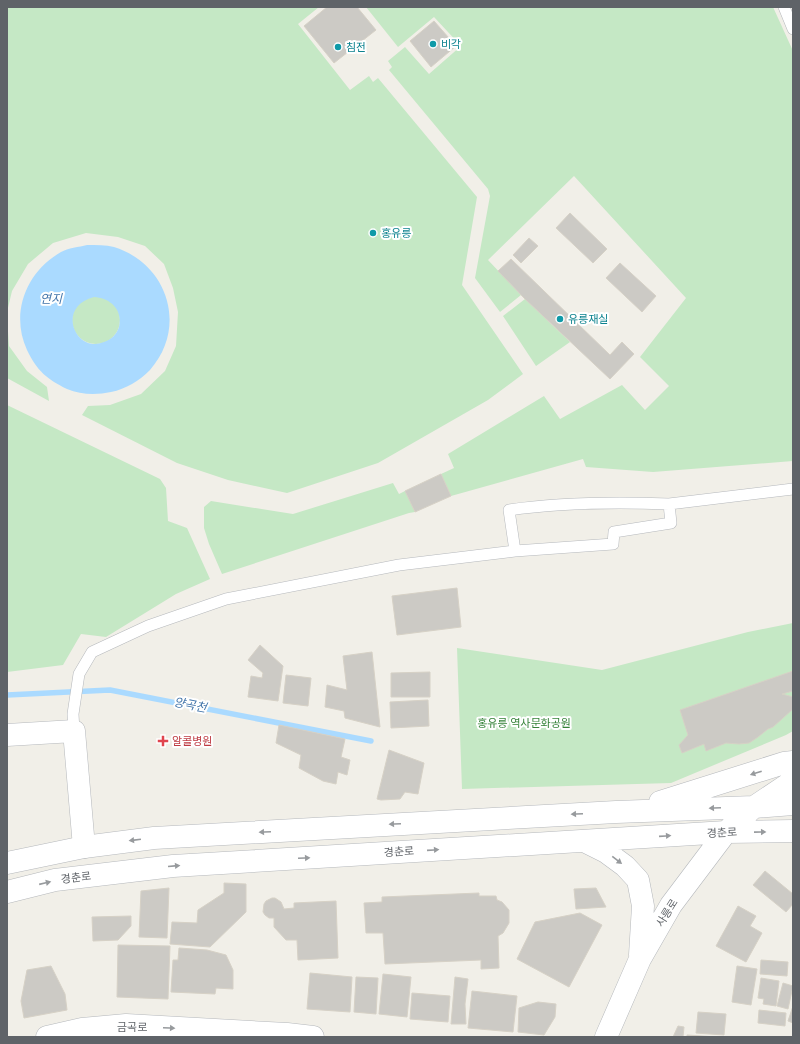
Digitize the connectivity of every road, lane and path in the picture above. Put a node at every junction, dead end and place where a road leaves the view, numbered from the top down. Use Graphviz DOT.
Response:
graph roads {
  1 [pos="784,7"];
  2 [pos="793,29"];
  3 [pos="793,489"];
  4 [pos="669,504"];
  5 [pos="515,551"];
  6 [pos="73,723"];
  7 [pos="7,735"];
  8 [pos="793,762"];
  9 [pos="793,781"];
  10 [pos="793,804"];
  11 [pos="754,807"];
  12 [pos="616,812"];
  13 [pos="793,831"];
  14 [pos="726,832"];
  15 [pos="584,841"];
  16 [pos="84,847"];
  17 [pos="7,863"];
  18 [pos="7,892"];
  19 [pos="640,959"];
  20 [pos="82,1033"];
  21 [pos="48,1037"];
  22 [pos="313,1037"];
  23 [pos="606,1037"];
  1 -- 2 [label="lane"];
  3 -- 4 [label="lane"];
  4 -- 5 [label="lane"];
  4 -- 5 [label="lane"];
  5 -- 6 [label="lane"];
  6 -- 7 [label="street"];
  6 -- 16 [label="street"];
  8 -- 12 [label="street, one-way"];
  9 -- 11 [label="street, 사릉로"];
  10 -- 11 [label="street"];
  11 -- 12 [label="street, one-way"];
  11 -- 14 [label="street, 사릉로"];
  12 -- 16 [label="street, one-way"];
  14 -- 13 [label="street, 경춘로, one-way"];
  15 -- 14 [label="street, 경춘로, one-way"];
  14 -- 19 [label="street, 사릉로"];
  18 -- 15 [label="street, 경춘로, one-way"];
  15 -- 19 [label="street, one-way"];
  16 -- 17 [label="street"];
  19 -- 23 [label="street, 사릉로"];
  20 -- 21 [label="street, 금곡로"];
  20 -- 22 [label="street, 금곡로, one-way"];
}
